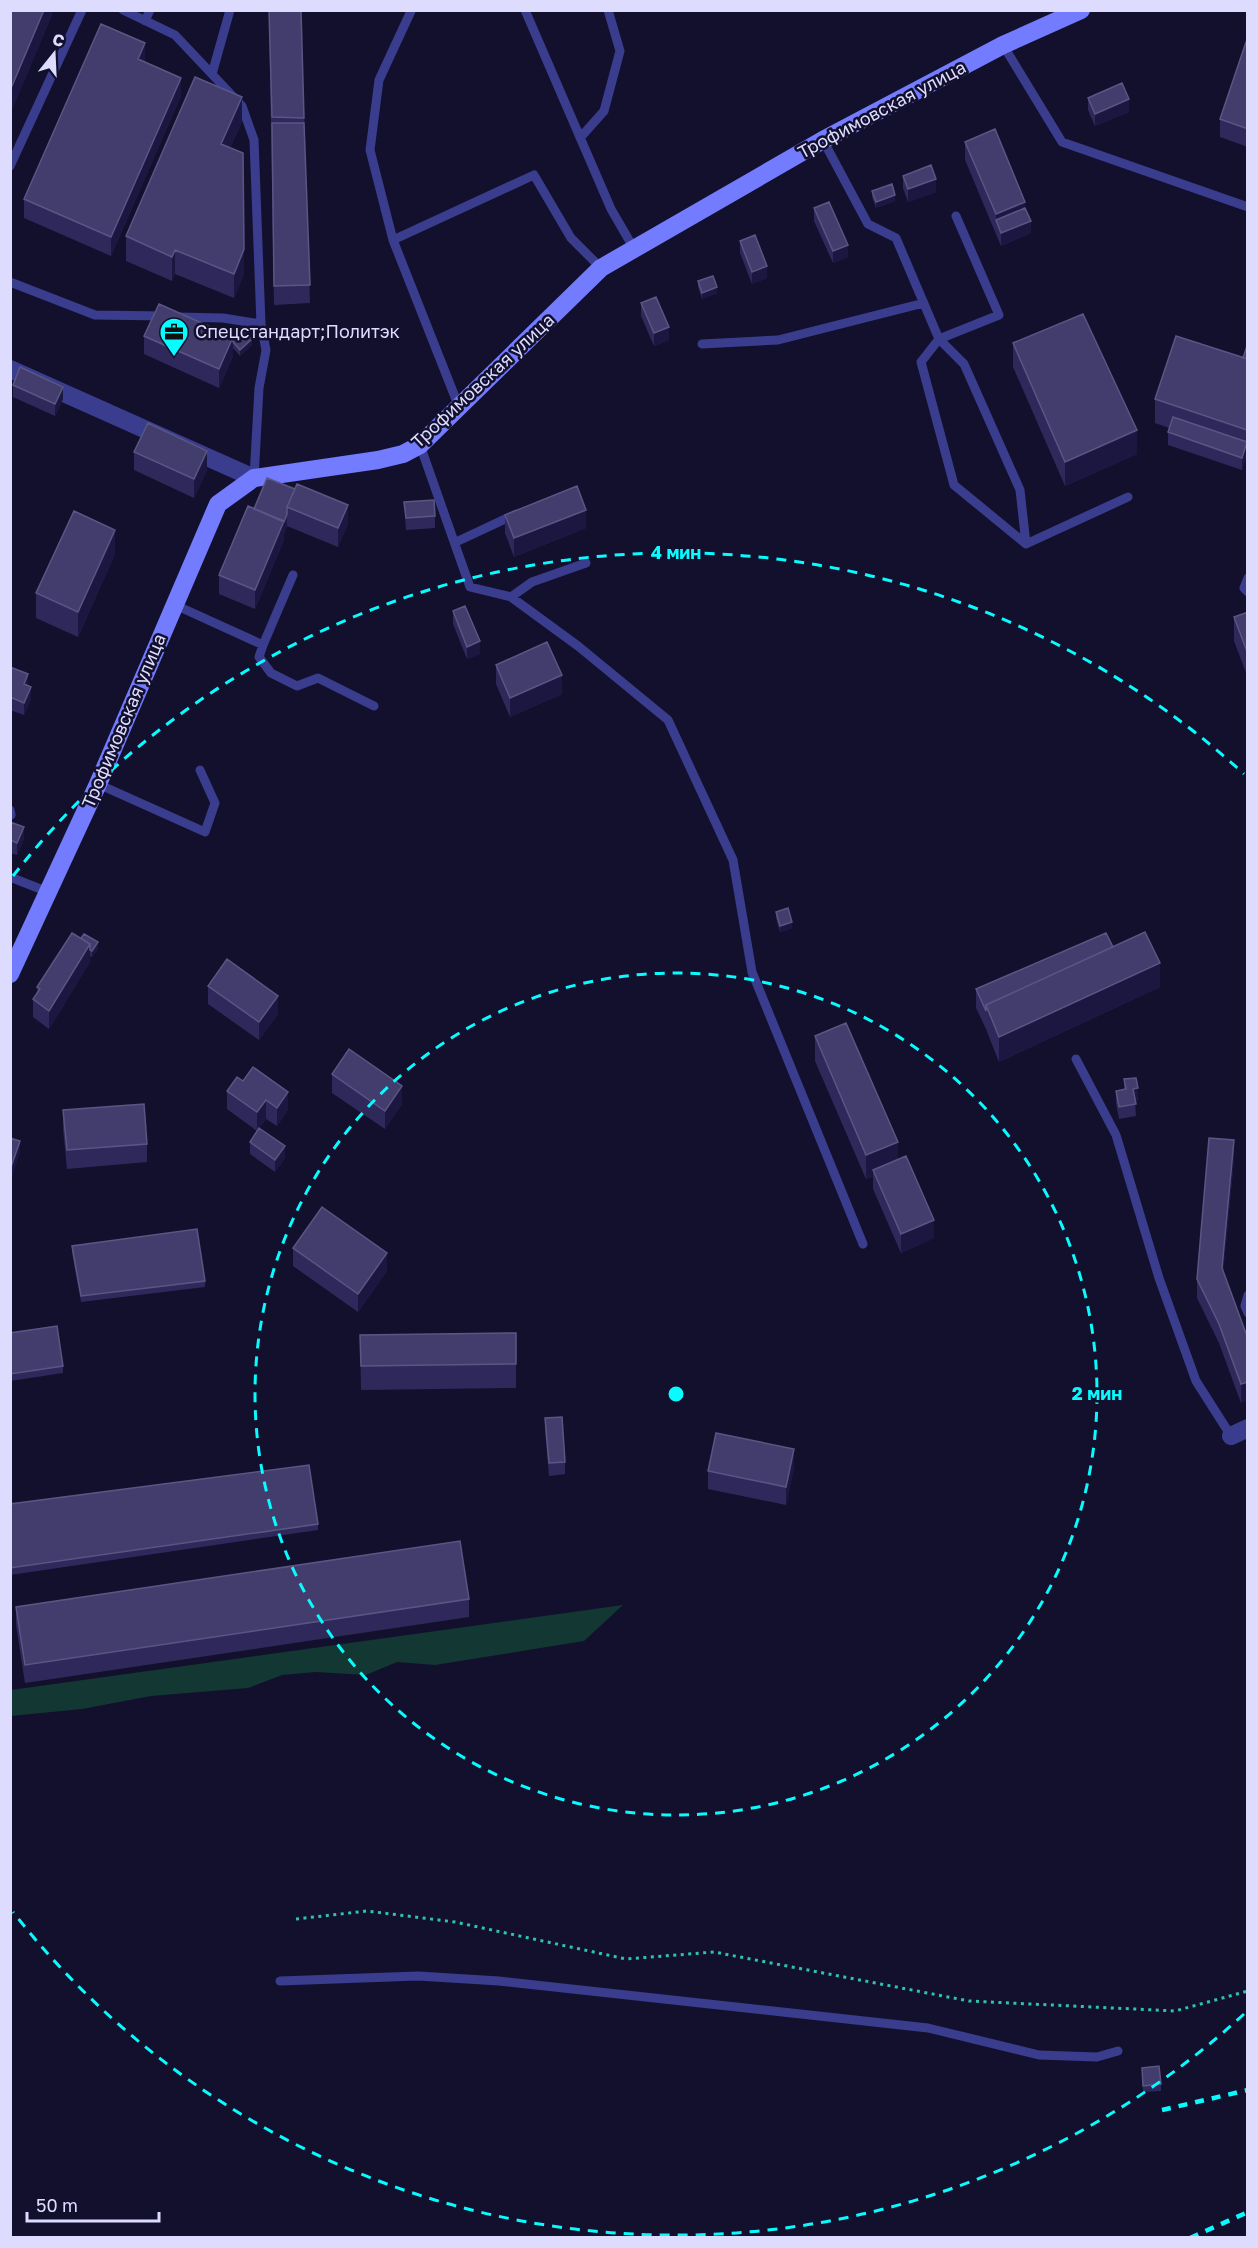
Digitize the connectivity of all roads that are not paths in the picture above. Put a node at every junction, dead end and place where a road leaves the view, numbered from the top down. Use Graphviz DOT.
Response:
graph roads {
  1 [pos="82,10"];
  2 [pos="123,10"];
  3 [pos="150,10"];
  4 [pos="230,10"];
  5 [pos="525,10"];
  6 [pos="608,10"];
  7 [pos="1081,10"];
  8 [pos="411,11"];
  9 [pos="145,21"];
  10 [pos="1004,45"];
  11 [pos="212,74"];
  12 [pos="580,138"];
  13 [pos="823,140"];
  14 [pos="10,166"];
  15 [pos="1248,207"];
  16 [pos="956,216"];
  17 [pos="393,240"];
  18 [pos="633,247"];
  19 [pos="601,268"];
  20 [pos="10,282"];
  21 [pos="924,303"];
  22 [pos="261,324"];
  23 [pos="939,339"];
  24 [pos="702,344"];
  25 [pos="10,369"];
  26 [pos="459,407"];
  27 [pos="420,445"];
  28 [pos="254,478"];
  29 [pos="1128,497"];
  30 [pos="517,514"];
  31 [pos="456,542"];
  32 [pos="1026,544"];
  33 [pos="586,563"];
  34 [pos="293,575"];
  35 [pos="1248,578"];
  36 [pos="1248,592"];
  37 [pos="511,597"];
  38 [pos="173,604"];
  39 [pos="263,645"];
  40 [pos="374,706"];
  41 [pos="200,770"];
  42 [pos="98,784"];
  43 [pos="10,810"];
  44 [pos="11,815"];
  45 [pos="10,877"];
  46 [pos="48,892"];
  47 [pos="10,974"];
  48 [pos="1076,1059"];
  49 [pos="863,1244"];
  50 [pos="1248,1295"];
  51 [pos="1248,1313"];
  52 [pos="1248,1428"];
  53 [pos="1231,1436"];
  54 [pos="280,1981"];
  55 [pos="1118,2052"];
  1 -- 14 [label="lane"];
  2 -- 9 [label="lane"];
  3 -- 9 [label="lane"];
  4 -- 11 [label="lane"];
  5 -- 12 [label="lane"];
  6 -- 12 [label="lane"];
  7 -- 10 [label="street, Трофимовская улица"];
  8 -- 17 [label="lane"];
  9 -- 11 [label="lane"];
  10 -- 13 [label="street, Трофимовская улица"];
  10 -- 15 [label="lane"];
  11 -- 22 [label="lane"];
  12 -- 18 [label="lane"];
  13 -- 18 [label="street, Трофимовская улица"];
  13 -- 21 [label="lane"];
  16 -- 23 [label="lane"];
  17 -- 19 [label="lane"];
  17 -- 26 [label="lane"];
  18 -- 19 [label="street, Трофимовская улица"];
  19 -- 26 [label="street, Трофимовская улица"];
  20 -- 22 [label="lane"];
  21 -- 23 [label="lane"];
  21 -- 24 [label="lane"];
  22 -- 28 [label="lane"];
  23 -- 32 [label="lane"];
  23 -- 32 [label="lane"];
  25 -- 28 [label="street"];
  26 -- 27 [label="street, Трофимовская улица"];
  27 -- 28 [label="street, Трофимовская улица"];
  27 -- 31 [label="lane"];
  28 -- 38 [label="street, Трофимовская улица"];
  29 -- 32 [label="lane"];
  30 -- 31 [label="lane"];
  31 -- 37 [label="lane"];
  33 -- 37 [label="lane"];
  34 -- 39 [label="lane"];
  35 -- 36 [label="lane"];
  37 -- 49 [label="lane"];
  38 -- 39 [label="lane"];
  38 -- 42 [label="street, Трофимовская улица"];
  39 -- 40 [label="lane"];
  41 -- 42 [label="lane"];
  42 -- 46 [label="street, Трофимовская улица"];
  43 -- 44 [label="lane"];
  45 -- 46 [label="lane"];
  46 -- 47 [label="street, Трофимовская улица"];
  48 -- 53 [label="lane"];
  50 -- 51 [label="lane"];
  52 -- 53 [label="street"];
  54 -- 55 [label="lane"];
}
